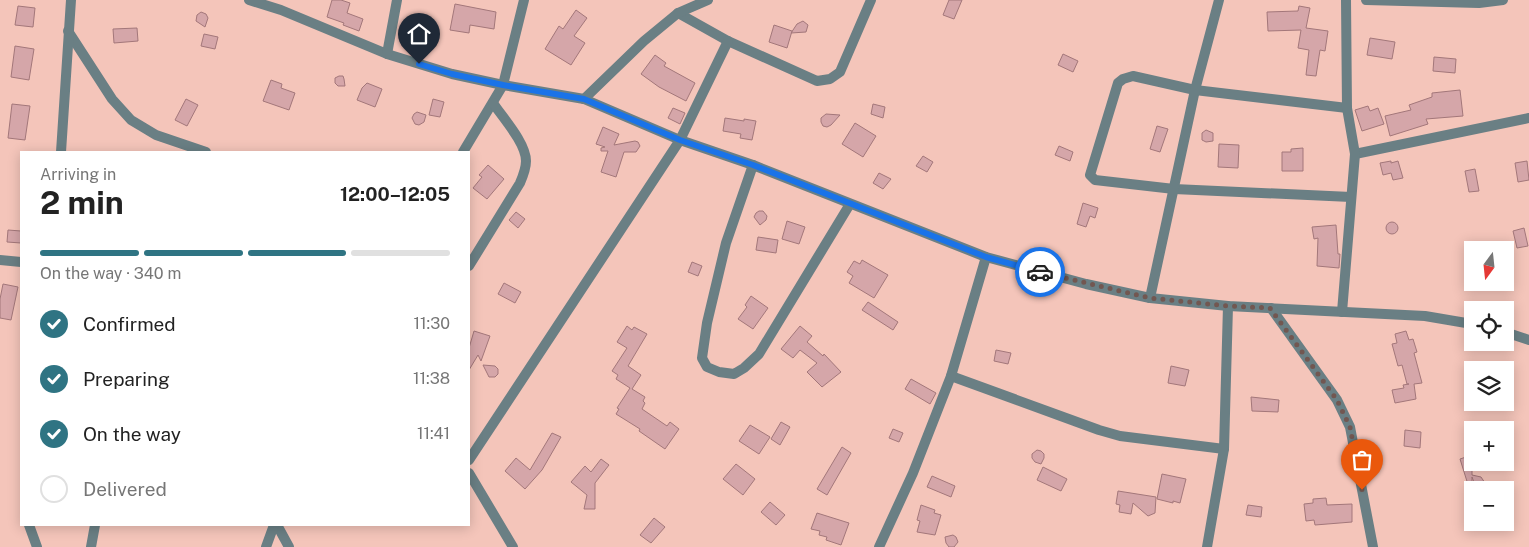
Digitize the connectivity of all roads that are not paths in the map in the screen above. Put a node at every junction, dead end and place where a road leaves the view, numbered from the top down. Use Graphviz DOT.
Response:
graph roads {
  1 [pos="71,0"];
  2 [pos="249,0"];
  3 [pos="397,0"];
  4 [pos="524,0"];
  5 [pos="708,0"];
  6 [pos="872,0"];
  7 [pos="1219,0"];
  8 [pos="1346,0"];
  9 [pos="1366,0"];
  10 [pos="1503,0"];
  11 [pos="678,13"];
  12 [pos="68,31"];
  13 [pos="728,41"];
  14 [pos="387,54"];
  15 [pos="503,85"];
  16 [pos="1195,90"];
  17 [pos="584,99"];
  18 [pos="493,103"];
  19 [pos="1348,108"];
  20 [pos="1529,118"];
  21 [pos="680,140"];
  22 [pos="61,151"];
  23 [pos="200,151"];
  24 [pos="464,151"];
  25 [pos="1355,154"];
  26 [pos="753,165"];
  27 [pos="1174,189"];
  28 [pos="1351,197"];
  29 [pos="850,204"];
  30 [pos="986,257"];
  31 [pos="0,260"];
  32 [pos="20,262"];
  33 [pos="470,264"];
  34 [pos="1150,298"];
  35 [pos="1228,306"];
  36 [pos="1270,308"];
  37 [pos="1342,312"];
  38 [pos="1464,323"];
  39 [pos="1514,335"];
  40 [pos="1529,340"];
  41 [pos="951,376"];
  42 [pos="1224,449"];
  43 [pos="470,458"];
  44 [pos="470,475"];
  45 [pos="29,526"];
  46 [pos="94,526"];
  47 [pos="275,526"];
  48 [pos="276,526"];
  49 [pos="38,547"];
  50 [pos="91,547"];
  51 [pos="266,547"];
  52 [pos="289,547"];
  53 [pos="513,547"];
  54 [pos="879,547"];
  55 [pos="1207,547"];
  56 [pos="1373,547"];
  1 -- 12 [label="street"];
  2 -- 14 [label="street"];
  3 -- 14 [label="street"];
  4 -- 15 [label="street"];
  5 -- 11 [label="street"];
  6 -- 13 [label="street"];
  7 -- 16 [label="street"];
  8 -- 19 [label="street"];
  9 -- 10 [label="street"];
  11 -- 13 [label="street"];
  11 -- 17 [label="street"];
  12 -- 22 [label="street"];
  12 -- 23 [label="street"];
  13 -- 21 [label="street"];
  14 -- 15 [label="street"];
  15 -- 17 [label="street"];
  15 -- 18 [label="street"];
  16 -- 19 [label="street"];
  16 -- 27 [label="street"];
  16 -- 27 [label="street"];
  17 -- 21 [label="street"];
  18 -- 24 [label="street"];
  18 -- 33 [label="street"];
  19 -- 25 [label="street"];
  20 -- 25 [label="street"];
  21 -- 26 [label="street"];
  21 -- 43 [label="street"];
  25 -- 28 [label="street"];
  26 -- 29 [label="street"];
  26 -- 29 [label="street"];
  27 -- 28 [label="street"];
  27 -- 34 [label="street"];
  28 -- 37 [label="street"];
  29 -- 30 [label="street"];
  30 -- 34 [label="street"];
  30 -- 41 [label="street"];
  31 -- 32 [label="street"];
  34 -- 35 [label="street"];
  35 -- 36 [label="street"];
  35 -- 42 [label="street"];
  36 -- 37 [label="street"];
  36 -- 56 [label="street"];
  37 -- 38 [label="street"];
  39 -- 40 [label="street"];
  41 -- 42 [label="street"];
  41 -- 54 [label="street"];
  42 -- 55 [label="street"];
  44 -- 53 [label="street"];
  45 -- 49 [label="street"];
  46 -- 50 [label="street"];
  47 -- 51 [label="street"];
  48 -- 52 [label="street"];
}
